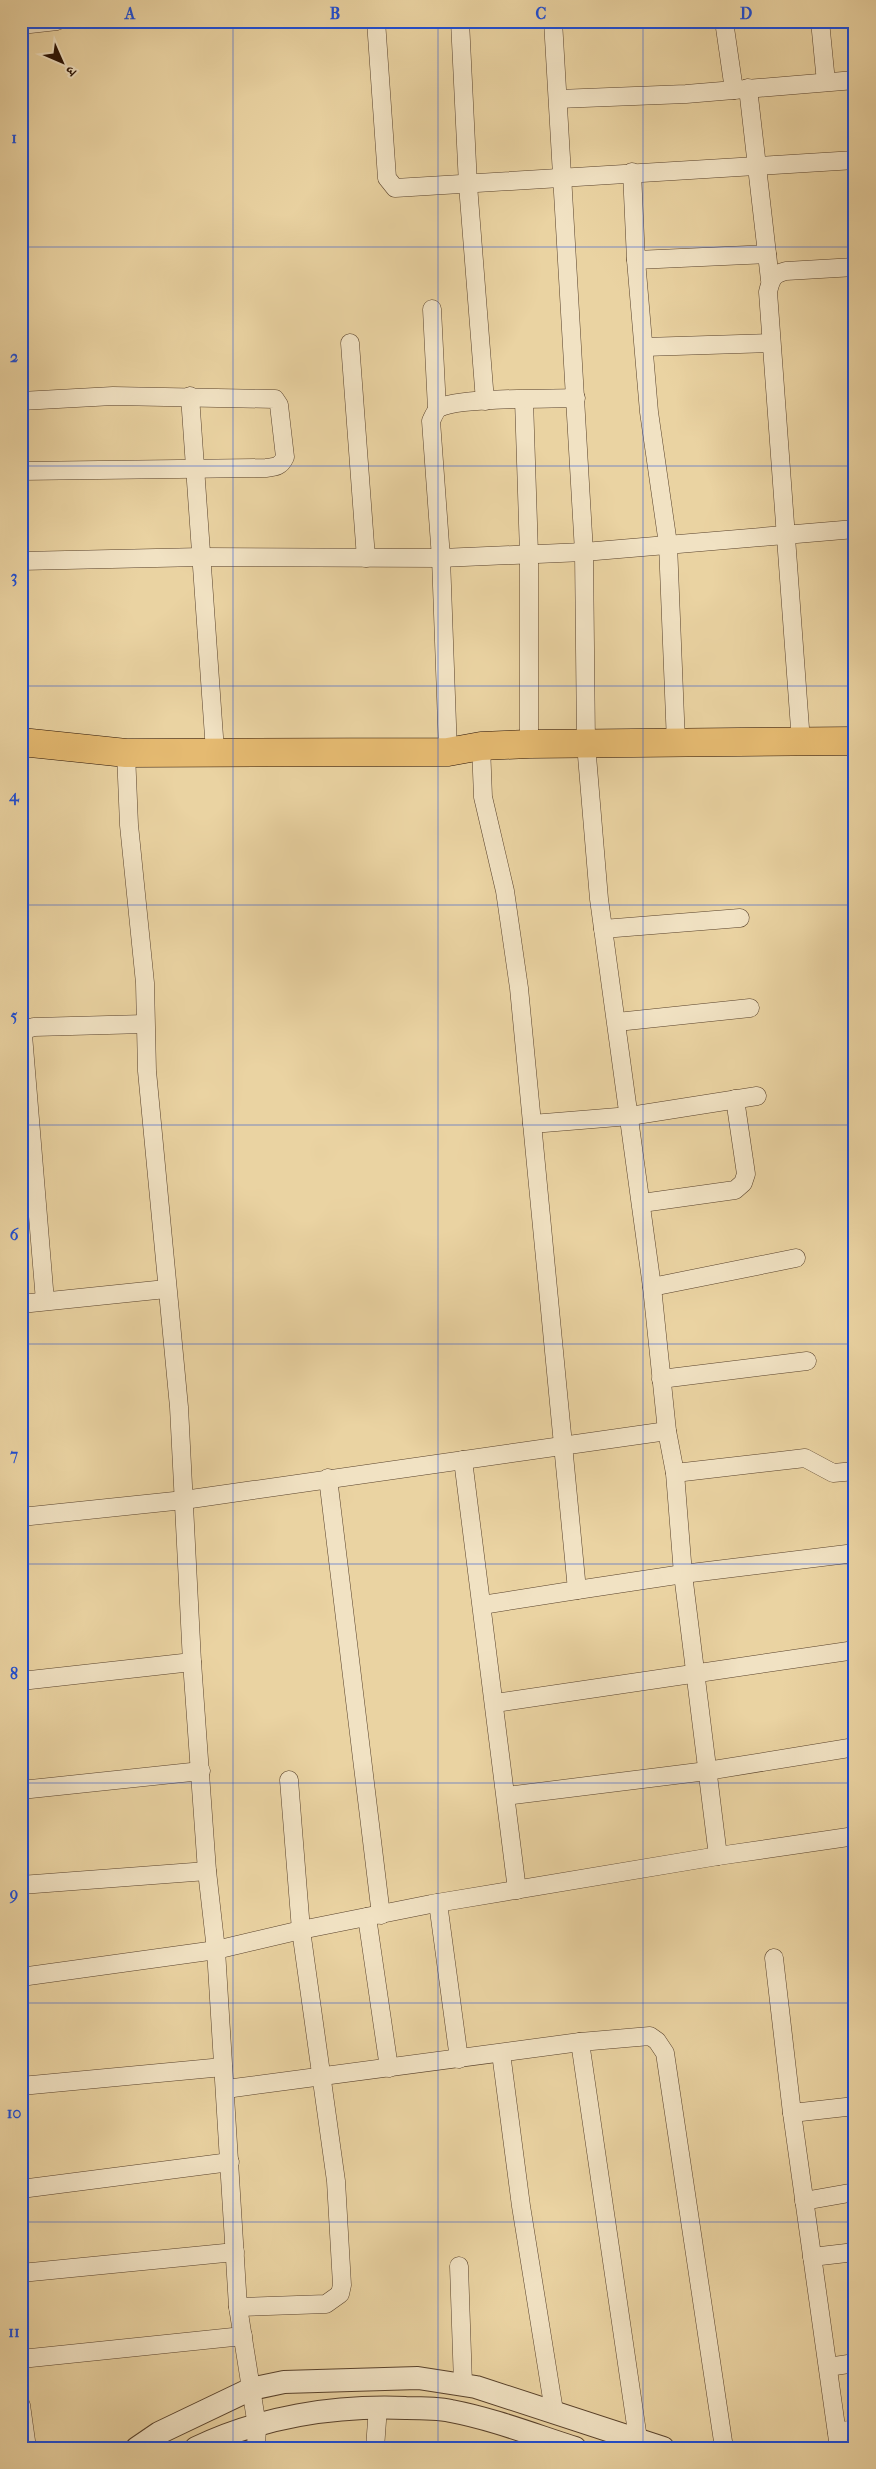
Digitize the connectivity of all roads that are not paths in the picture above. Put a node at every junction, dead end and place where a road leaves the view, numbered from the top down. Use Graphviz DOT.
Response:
graph roads {
  1 [pos="57,21"];
  2 [pos="376,21"];
  3 [pos="460,21"];
  4 [pos="553,21"];
  5 [pos="724,21"];
  6 [pos="820,21"];
  7 [pos="24,24"];
  8 [pos="855,80"];
  9 [pos="826,82"];
  10 [pos="741,89"];
  11 [pos="558,99"];
  12 [pos="855,160"];
  13 [pos="756,168"];
  14 [pos="632,172"];
  15 [pos="562,177"];
  16 [pos="468,185"];
  17 [pos="767,254"];
  18 [pos="636,260"];
  19 [pos="855,267"];
  20 [pos="770,280"];
  21 [pos="432,309"];
  22 [pos="770,342"];
  23 [pos="350,343"];
  24 [pos="644,346"];
  25 [pos="190,396"];
  26 [pos="576,398"];
  27 [pos="524,400"];
  28 [pos="21,401"];
  29 [pos="485,401"];
  30 [pos="437,409"];
  31 [pos="196,469"];
  32 [pos="21,471"];
  33 [pos="855,529"];
  34 [pos="785,535"];
  35 [pos="668,544"];
  36 [pos="584,552"];
  37 [pos="529,554"];
  38 [pos="201,557"];
  39 [pos="366,558"];
  40 [pos="441,558"];
  41 [pos="21,561"];
  42 [pos="855,741"];
  43 [pos="21,742"];
  44 [pos="801,742"];
  45 [pos="676,743"];
  46 [pos="529,744"];
  47 [pos="586,744"];
  48 [pos="481,746"];
  49 [pos="215,751"];
  50 [pos="448,752"];
  51 [pos="126,753"];
  52 [pos="740,918"];
  53 [pos="603,929"];
  54 [pos="750,1008"];
  55 [pos="617,1022"];
  56 [pos="145,1024"];
  57 [pos="757,1096"];
  58 [pos="736,1099"];
  59 [pos="630,1116"];
  60 [pos="532,1124"];
  61 [pos="642,1203"];
  62 [pos="796,1258"];
  63 [pos="652,1287"];
  64 [pos="166,1289"];
  65 [pos="46,1301"];
  66 [pos="21,1304"];
  67 [pos="807,1361"];
  68 [pos="661,1379"];
  69 [pos="667,1432"];
  70 [pos="561,1446"];
  71 [pos="463,1460"];
  72 [pos="855,1471"];
  73 [pos="675,1473"];
  74 [pos="328,1478"];
  75 [pos="184,1500"];
  76 [pos="21,1517"];
  77 [pos="855,1553"];
  78 [pos="683,1574"];
  79 [pos="577,1590"];
  80 [pos="482,1605"];
  81 [pos="855,1650"];
  82 [pos="192,1662"];
  83 [pos="695,1674"];
  84 [pos="21,1682"];
  85 [pos="495,1702"];
  86 [pos="855,1747"];
  87 [pos="201,1771"];
  88 [pos="707,1771"];
  89 [pos="289,1780"];
  90 [pos="21,1790"];
  91 [pos="506,1796"];
  92 [pos="855,1836"];
  93 [pos="718,1856"];
  94 [pos="208,1871"];
  95 [pos="21,1885"];
  96 [pos="517,1890"];
  97 [pos="438,1903"];
  98 [pos="374,1916"];
  99 [pos="301,1930"];
  100 [pos="216,1950"];
  101 [pos="774,1958"];
  102 [pos="21,1977"];
  103 [pos="580,2042"];
  104 [pos="501,2053"];
  105 [pos="459,2059"];
  106 [pos="223,2067"];
  107 [pos="389,2068"];
  108 [pos="322,2076"];
  109 [pos="21,2086"];
  110 [pos="226,2089"];
  111 [pos="855,2106"];
  112 [pos="792,2113"];
  113 [pos="230,2162"];
  114 [pos="21,2189"];
  115 [pos="855,2192"];
  116 [pos="804,2201"];
  117 [pos="234,2252"];
  118 [pos="855,2252"];
  119 [pos="812,2257"];
  120 [pos="459,2266"];
  121 [pos="21,2273"];
  122 [pos="238,2307"];
  123 [pos="243,2336"];
  124 [pos="21,2359"];
  125 [pos="855,2363"];
  126 [pos="828,2367"];
  127 [pos="463,2384"];
  128 [pos="251,2392"];
  129 [pos="21,2405"];
  130 [pos="378,2407"];
  131 [pos="554,2412"];
  132 [pos="256,2419"];
  133 [pos="855,2429"];
  134 [pos="638,2439"];
  135 [pos="838,2440"];
  136 [pos="27,2448"];
  137 [pos="137,2448"];
  138 [pos="196,2448"];
  139 [pos="256,2448"];
  140 [pos="374,2448"];
  141 [pos="575,2448"];
  142 [pos="663,2448"];
  143 [pos="724,2448"];
  1 -- 7 [label="street"];
  2 -- 16 [label="street"];
  3 -- 16 [label="street"];
  4 -- 11 [label="street"];
  5 -- 10 [label="street"];
  6 -- 9 [label="street"];
  8 -- 9 [label="street"];
  9 -- 10 [label="street"];
  10 -- 11 [label="street"];
  10 -- 13 [label="street"];
  11 -- 15 [label="street"];
  12 -- 13 [label="street"];
  13 -- 14 [label="street"];
  13 -- 17 [label="street"];
  14 -- 15 [label="street"];
  14 -- 18 [label="street"];
  15 -- 16 [label="street"];
  15 -- 26 [label="street"];
  16 -- 29 [label="street"];
  17 -- 18 [label="street"];
  17 -- 20 [label="street"];
  18 -- 24 [label="street"];
  19 -- 20 [label="street"];
  20 -- 22 [label="street"];
  21 -- 30 [label="street"];
  22 -- 24 [label="street"];
  22 -- 34 [label="street"];
  23 -- 39 [label="street"];
  24 -- 35 [label="street"];
  25 -- 28 [label="street"];
  25 -- 31 [label="street"];
  25 -- 31 [label="street"];
  26 -- 27 [label="street"];
  26 -- 36 [label="street"];
  27 -- 29 [label="street"];
  27 -- 37 [label="street"];
  29 -- 30 [label="street"];
  30 -- 40 [label="street"];
  31 -- 32 [label="street"];
  31 -- 38 [label="street"];
  33 -- 34 [label="street"];
  34 -- 35 [label="street"];
  34 -- 44 [label="street"];
  35 -- 36 [label="street"];
  35 -- 45 [label="street"];
  36 -- 37 [label="street"];
  36 -- 47 [label="street"];
  37 -- 40 [label="street"];
  37 -- 46 [label="street"];
  38 -- 39 [label="street"];
  38 -- 41 [label="street"];
  38 -- 49 [label="street"];
  39 -- 40 [label="street"];
  40 -- 50 [label="street"];
  42 -- 44 [label="highway"];
  43 -- 51 [label="highway"];
  44 -- 45 [label="highway"];
  45 -- 47 [label="highway"];
  46 -- 47 [label="highway"];
  46 -- 48 [label="highway"];
  47 -- 53 [label="street"];
  48 -- 50 [label="highway"];
  48 -- 60 [label="street"];
  49 -- 50 [label="highway"];
  49 -- 51 [label="highway"];
  51 -- 56 [label="street"];
  52 -- 53 [label="street"];
  53 -- 55 [label="street"];
  54 -- 55 [label="street"];
  55 -- 59 [label="street"];
  56 -- 64 [label="street"];
  56 -- 65 [label="street"];
  57 -- 58 [label="street"];
  58 -- 59 [label="street"];
  58 -- 61 [label="street"];
  59 -- 60 [label="street"];
  59 -- 61 [label="street"];
  60 -- 70 [label="street"];
  61 -- 63 [label="street"];
  62 -- 63 [label="street"];
  63 -- 68 [label="street"];
  64 -- 65 [label="street"];
  64 -- 75 [label="street"];
  65 -- 66 [label="street"];
  67 -- 68 [label="street"];
  68 -- 69 [label="street"];
  69 -- 70 [label="street"];
  69 -- 73 [label="street"];
  70 -- 71 [label="street"];
  70 -- 79 [label="street"];
  71 -- 74 [label="street"];
  71 -- 80 [label="street"];
  72 -- 73 [label="street"];
  73 -- 78 [label="street"];
  74 -- 75 [label="street"];
  74 -- 98 [label="street"];
  75 -- 76 [label="street"];
  75 -- 82 [label="street"];
  77 -- 78 [label="street"];
  78 -- 79 [label="street"];
  78 -- 83 [label="street"];
  79 -- 80 [label="street"];
  80 -- 85 [label="street"];
  81 -- 83 [label="street"];
  82 -- 84 [label="street"];
  82 -- 87 [label="street"];
  83 -- 85 [label="street"];
  83 -- 88 [label="street"];
  85 -- 91 [label="street"];
  86 -- 88 [label="street"];
  87 -- 90 [label="street"];
  87 -- 94 [label="street"];
  88 -- 91 [label="street"];
  88 -- 93 [label="street"];
  89 -- 99 [label="street"];
  91 -- 96 [label="street"];
  92 -- 93 [label="street"];
  93 -- 96 [label="street"];
  94 -- 95 [label="street"];
  94 -- 100 [label="street"];
  96 -- 97 [label="street"];
  97 -- 98 [label="street"];
  97 -- 105 [label="street"];
  98 -- 99 [label="street"];
  98 -- 107 [label="street"];
  99 -- 100 [label="street"];
  99 -- 108 [label="street"];
  100 -- 102 [label="street"];
  100 -- 106 [label="street"];
  101 -- 112 [label="street"];
  103 -- 104 [label="street"];
  103 -- 134 [label="street"];
  103 -- 143 [label="street"];
  104 -- 105 [label="street"];
  104 -- 131 [label="street"];
  105 -- 107 [label="street"];
  106 -- 109 [label="street"];
  106 -- 110 [label="street"];
  107 -- 108 [label="street"];
  108 -- 110 [label="street"];
  108 -- 122 [label="street"];
  110 -- 113 [label="street"];
  111 -- 112 [label="street"];
  112 -- 116 [label="street"];
  113 -- 114 [label="street"];
  113 -- 117 [label="street"];
  115 -- 116 [label="street"];
  116 -- 119 [label="street"];
  117 -- 121 [label="street"];
  117 -- 122 [label="street"];
  118 -- 119 [label="street"];
  119 -- 126 [label="street"];
  120 -- 127 [label="street"];
  122 -- 123 [label="street"];
  123 -- 124 [label="street"];
  123 -- 128 [label="street"];
  125 -- 126 [label="street"];
  126 -- 135 [label="street"];
  127 -- 128 [label="street"];
  127 -- 131 [label="street"];
  128 -- 132 [label="street"];
  128 -- 137 [label="street"];
  129 -- 136 [label="street"];
  130 -- 132 [label="street"];
  130 -- 140 [label="street"];
  130 -- 141 [label="street"];
  131 -- 134 [label="street"];
  132 -- 138 [label="street"];
  132 -- 139 [label="street"];
  133 -- 135 [label="street"];
  134 -- 142 [label="street"];
}
